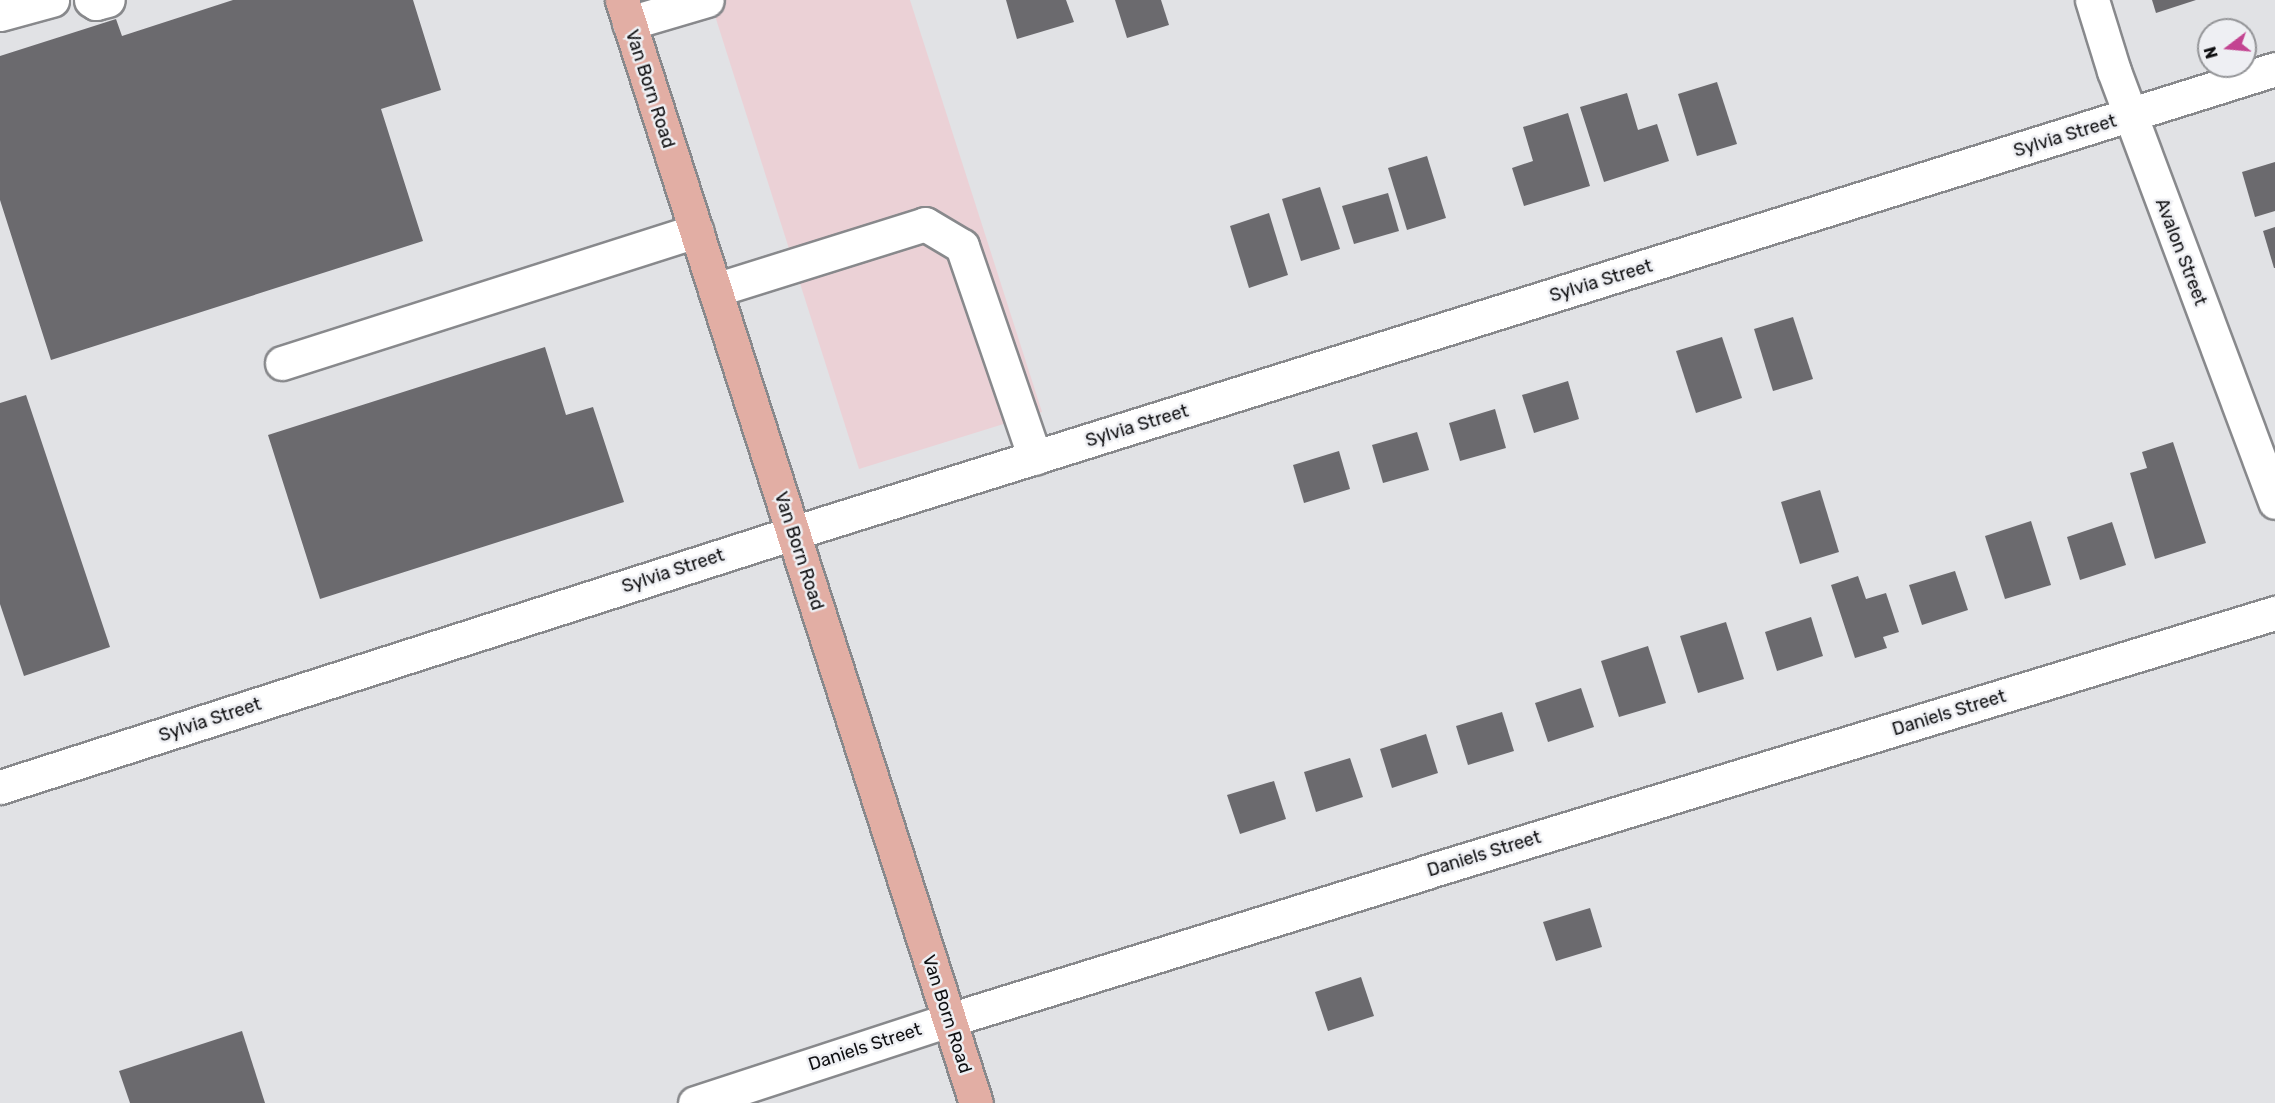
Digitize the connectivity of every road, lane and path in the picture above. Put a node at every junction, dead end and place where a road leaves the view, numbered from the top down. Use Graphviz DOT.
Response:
graph roads {
  1 [pos="52,0"];
  2 [pos="91,0"];
  3 [pos="108,0"];
  4 [pos="707,0"];
  5 [pos="2092,0"];
  6 [pos="626,12"];
  7 [pos="0,14"];
  8 [pos="2275,69"];
  9 [pos="2130,116"];
  10 [pos="696,231"];
  11 [pos="715,290"];
  12 [pos="282,363"];
  13 [pos="1035,458"];
  14 [pos="2275,502"];
  15 [pos="793,533"];
  16 [pos="2275,613"];
  17 [pos="0,787"];
  18 [pos="949,1020"];
  19 [pos="695,1103"];
  20 [pos="976,1103"];
  1 -- 7 [label="street"];
  2 -- 3 [label="street"];
  4 -- 6 [label="street"];
  5 -- 9 [label="street, Avalon Street"];
  6 -- 10 [label="main road, Van Born Road"];
  8 -- 9 [label="street, Sylvia Street"];
  9 -- 13 [label="street, Sylvia Street"];
  9 -- 14 [label="street, Avalon Street"];
  10 -- 11 [label="main road, Van Born Road"];
  10 -- 12 [label="street"];
  11 -- 13 [label="street"];
  11 -- 15 [label="main road, Van Born Road"];
  13 -- 15 [label="street, Sylvia Street"];
  15 -- 17 [label="street, Sylvia Street"];
  15 -- 18 [label="main road, Van Born Road"];
  16 -- 18 [label="street, Daniels Street"];
  18 -- 19 [label="street, Daniels Street"];
  18 -- 20 [label="main road, Van Born Road"];
}
